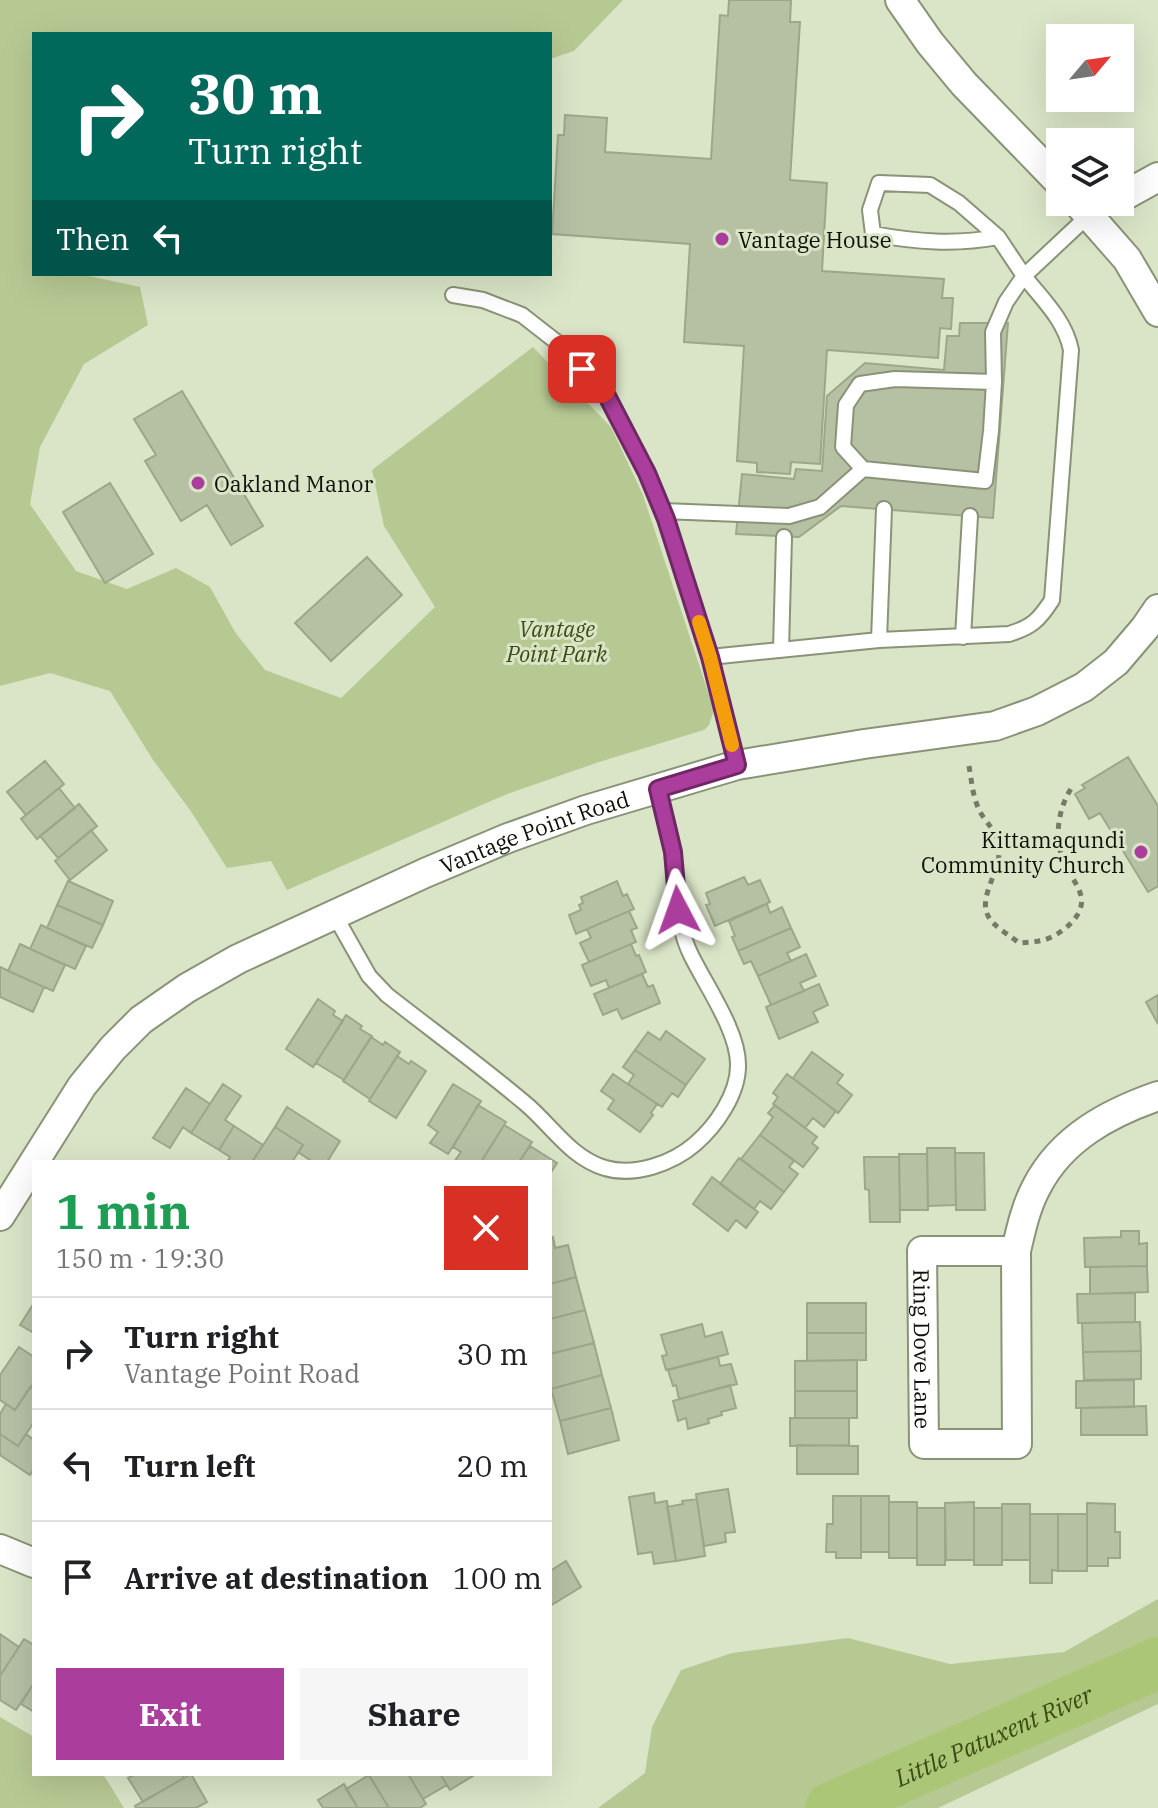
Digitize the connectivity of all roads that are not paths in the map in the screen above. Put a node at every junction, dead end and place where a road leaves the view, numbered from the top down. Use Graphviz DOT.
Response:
graph roads {
  1 [pos="900,0"];
  2 [pos="1046,169"];
  3 [pos="1158,177"];
  4 [pos="1134,190"];
  5 [pos="1083,216"];
  6 [pos="1099,216"];
  7 [pos="998,237"];
  8 [pos="1024,276"];
  9 [pos="453,295"];
  10 [pos="1158,312"];
  11 [pos="994,382"];
  12 [pos="863,469"];
  13 [pos="884,509"];
  14 [pos="663,511"];
  15 [pos="970,516"];
  16 [pos="784,537"];
  17 [pos="1158,609"];
  18 [pos="963,637"];
  19 [pos="879,640"];
  20 [pos="781,650"];
  21 [pos="710,657"];
  22 [pos="737,765"];
  23 [pos="658,789"];
  24 [pos="334,914"];
  25 [pos="1158,1096"];
  26 [pos="35,1160"];
  27 [pos="32,1165"];
  28 [pos="0,1216"];
  29 [pos="1016,1251"];
  30 [pos="0,1549"];
  31 [pos="32,1562"];
  1 -- 2 [label="street"];
  3 -- 4 [label="street"];
  5 -- 8 [label="lane"];
  6 -- 10 [label="street"];
  7 -- 7 [label="lane"];
  7 -- 8 [label="lane"];
  8 -- 11 [label="lane"];
  8 -- 18 [label="lane"];
  9 -- 14 [label="lane"];
  11 -- 12 [label="lane"];
  11 -- 12 [label="lane"];
  12 -- 14 [label="lane"];
  13 -- 19 [label="lane"];
  14 -- 21 [label="lane"];
  15 -- 18 [label="lane"];
  16 -- 20 [label="lane"];
  17 -- 22 [label="street, Vantage Point Road"];
  18 -- 19 [label="lane"];
  19 -- 20 [label="lane"];
  20 -- 21 [label="lane"];
  21 -- 22 [label="lane"];
  22 -- 23 [label="street, Vantage Point Road"];
  23 -- 24 [label="street, Vantage Point Road"];
  23 -- 24 [label="lane"];
  24 -- 26 [label="street, Vantage Point Road"];
  25 -- 29 [label="street, Ring Dove Lane"];
  27 -- 28 [label="street, Vantage Point Road"];
  29 -- 29 [label="street, Ring Dove Lane"];
  30 -- 31 [label="street"];
}
